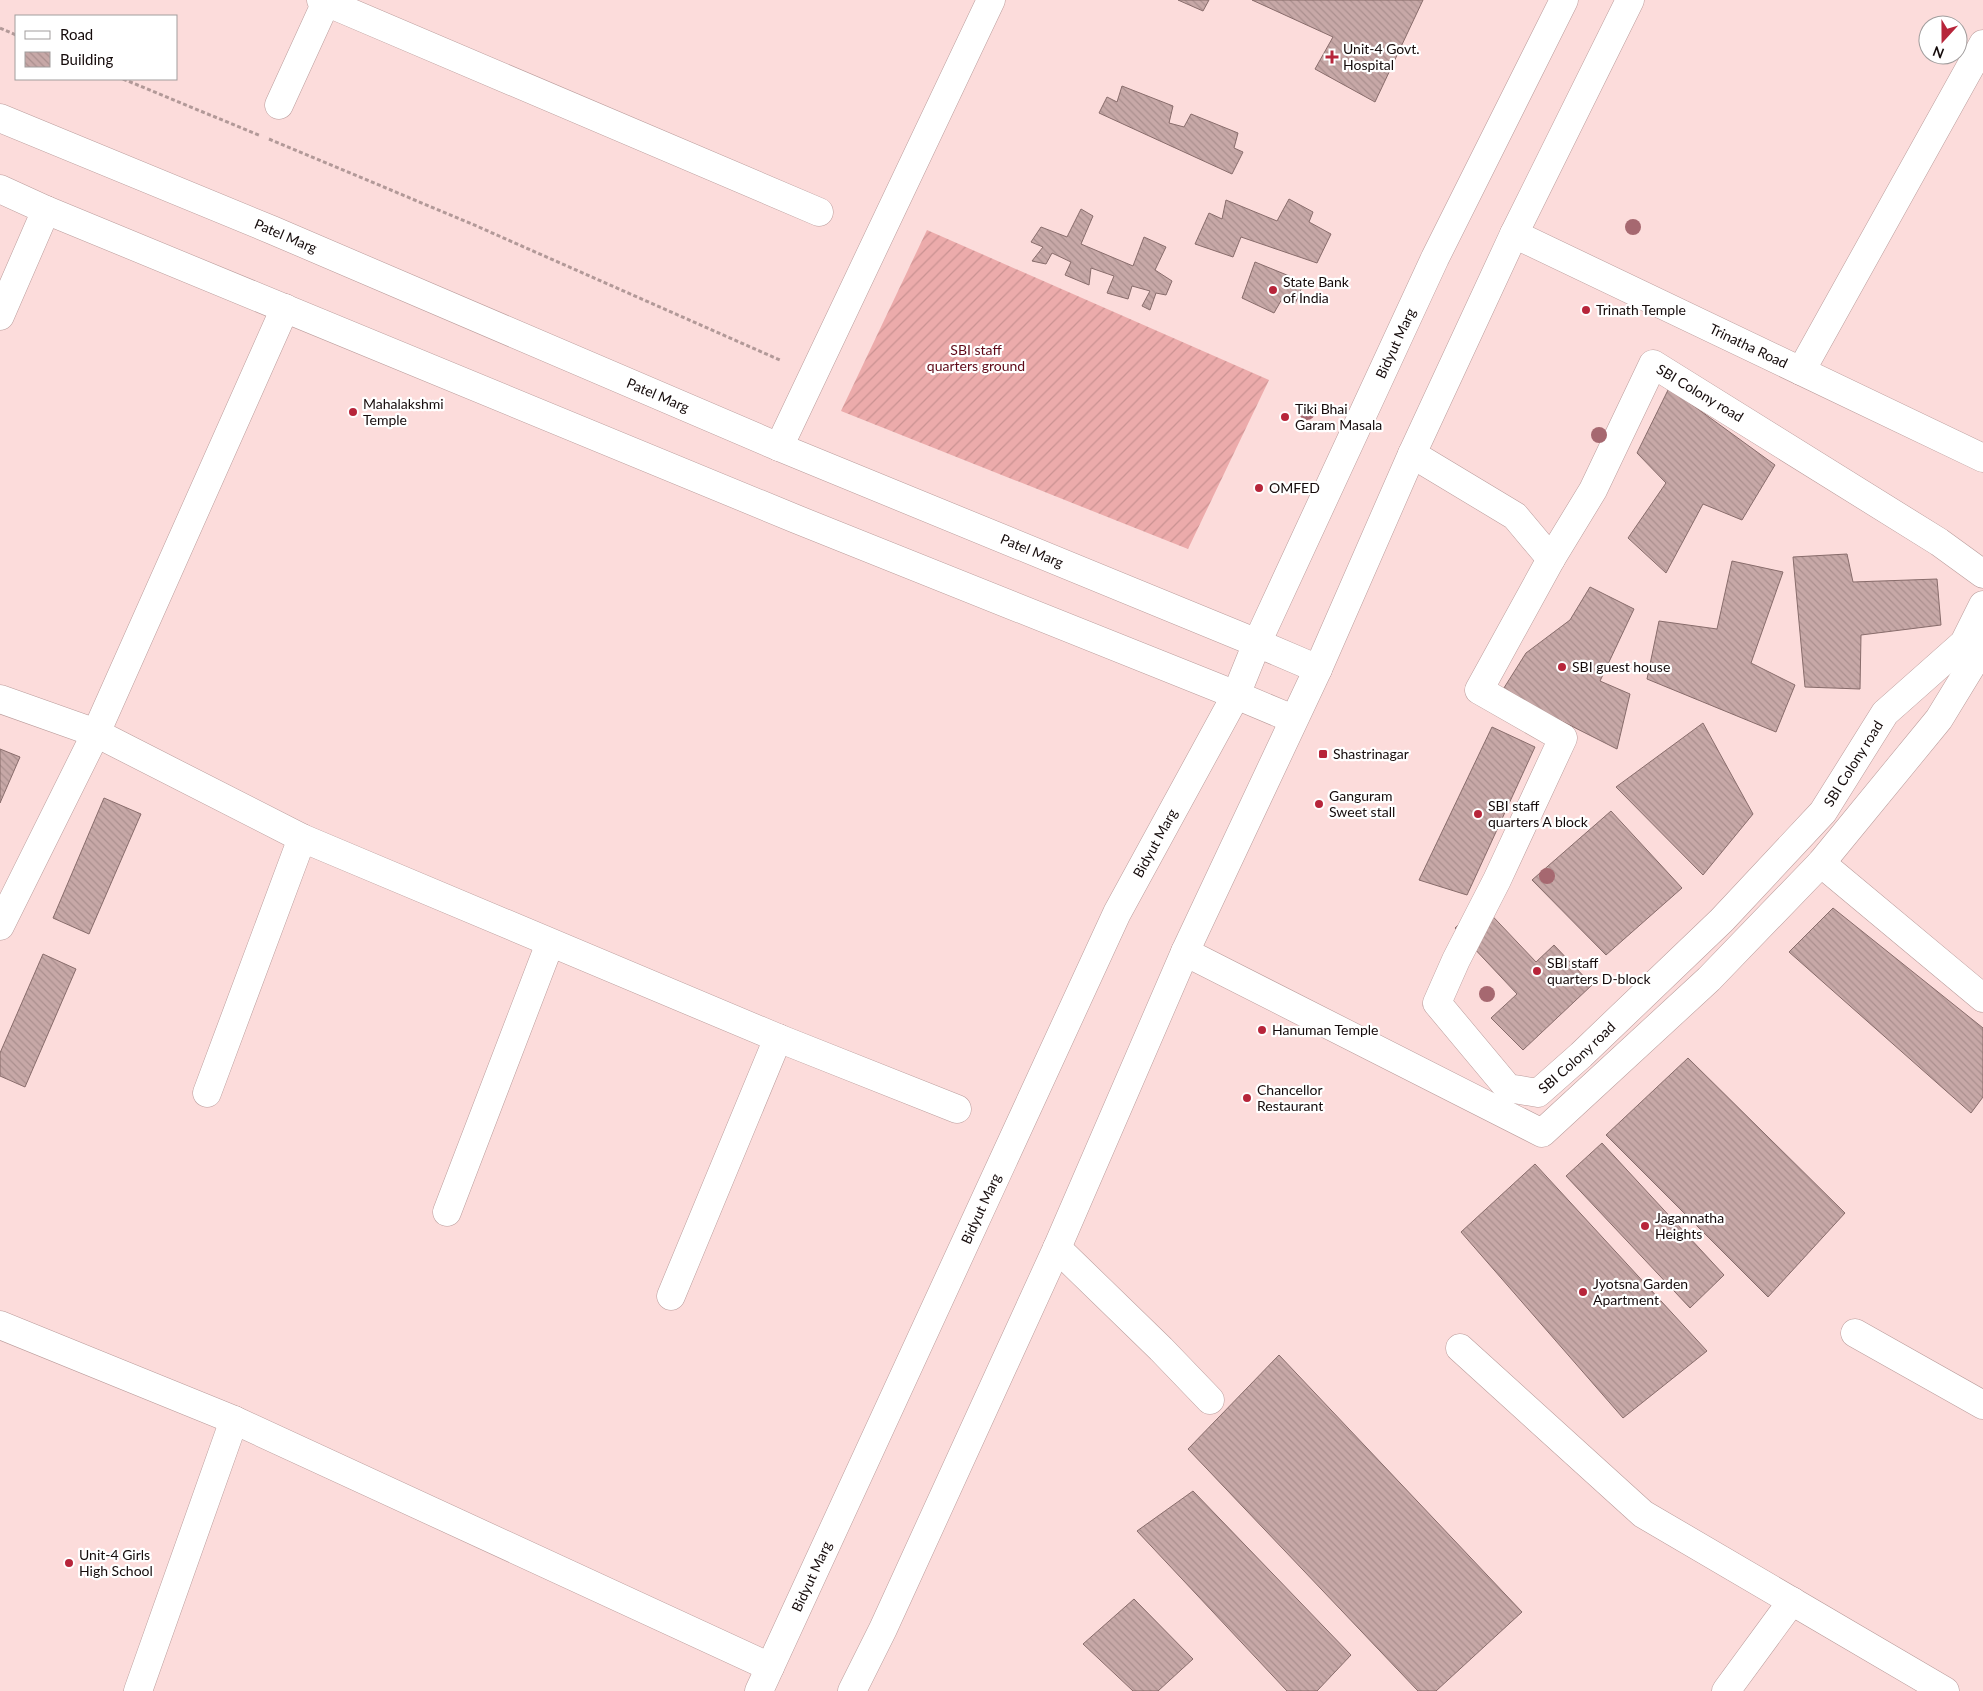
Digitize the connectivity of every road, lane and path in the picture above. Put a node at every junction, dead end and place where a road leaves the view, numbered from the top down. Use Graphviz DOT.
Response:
graph roads {
  1 [pos="991,0"];
  2 [pos="1564,0"];
  3 [pos="1630,0"];
  4 [pos="325,1"];
  5 [pos="0,28"];
  6 [pos="15,35"];
  7 [pos="1983,44"];
  8 [pos="125,80"];
  9 [pos="279,105"];
  10 [pos="0,118"];
  11 [pos="0,188"];
  12 [pos="46,210"];
  13 [pos="819,212"];
  14 [pos="1514,234"];
  15 [pos="285,308"];
  16 [pos="0,316"];
  17 [pos="1801,371"];
  18 [pos="812,374"];
  19 [pos="779,446"];
  20 [pos="1412,454"];
  21 [pos="1983,458"];
  22 [pos="1551,559"];
  23 [pos="1983,574"];
  24 [pos="1983,605"];
  25 [pos="1257,643"];
  26 [pos="1983,647"];
  27 [pos="1318,670"];
  28 [pos="1236,695"];
  29 [pos="0,699"];
  30 [pos="1293,719"];
  31 [pos="96,733"];
  32 [pos="302,838"];
  33 [pos="1821,862"];
  34 [pos="0,926"];
  35 [pos="550,943"];
  36 [pos="1185,952"];
  37 [pos="1983,998"];
  38 [pos="778,1038"];
  39 [pos="207,1093"];
  40 [pos="957,1109"];
  41 [pos="447,1212"];
  42 [pos="1057,1248"];
  43 [pos="670,1296"];
  44 [pos="0,1325"];
  45 [pos="1855,1333"];
  46 [pos="1460,1348"];
  47 [pos="1210,1400"];
  48 [pos="1983,1405"];
  49 [pos="234,1420"];
  50 [pos="1792,1601"];
  51 [pos="764,1679"];
  52 [pos="138,1691"];
  53 [pos="852,1691"];
  54 [pos="1726,1691"];
  55 [pos="1945,1691"];
  1 -- 18 [label="street"];
  2 -- 25 [label="street, Bidyut Marg"];
  3 -- 14 [label="street"];
  4 -- 9 [label="street"];
  4 -- 13 [label="street"];
  5 -- 6 [label="path"];
  7 -- 17 [label="street"];
  8 -- 18 [label="path"];
  10 -- 19 [label="street, Patel Marg"];
  11 -- 12 [label="street"];
  12 -- 15 [label="street"];
  12 -- 16 [label="street"];
  14 -- 17 [label="street, Trinatha Road"];
  14 -- 20 [label="street"];
  15 -- 28 [label="street"];
  15 -- 31 [label="street"];
  17 -- 21 [label="street, Trinatha Road"];
  18 -- 19 [label="street"];
  19 -- 25 [label="street, Patel Marg"];
  20 -- 22 [label="street"];
  20 -- 27 [label="street"];
  22 -- 23 [label="street, SBI Colony road"];
  22 -- 24 [label="street, SBI Colony road"];
  25 -- 27 [label="street, Patel Marg"];
  25 -- 28 [label="street, Bidyut Marg"];
  26 -- 33 [label="street"];
  27 -- 30 [label="street"];
  28 -- 30 [label="street"];
  28 -- 51 [label="street, Bidyut Marg"];
  29 -- 31 [label="street"];
  30 -- 36 [label="street"];
  31 -- 32 [label="street"];
  31 -- 34 [label="street"];
  32 -- 35 [label="street"];
  32 -- 39 [label="street"];
  33 -- 36 [label="street"];
  33 -- 37 [label="street"];
  35 -- 38 [label="street"];
  35 -- 41 [label="street"];
  36 -- 42 [label="street"];
  38 -- 40 [label="street"];
  38 -- 43 [label="street"];
  42 -- 47 [label="street"];
  42 -- 53 [label="street"];
  44 -- 49 [label="street"];
  45 -- 48 [label="street"];
  46 -- 50 [label="street"];
  49 -- 51 [label="street"];
  49 -- 52 [label="street"];
  50 -- 54 [label="street"];
  50 -- 55 [label="street"];
}
